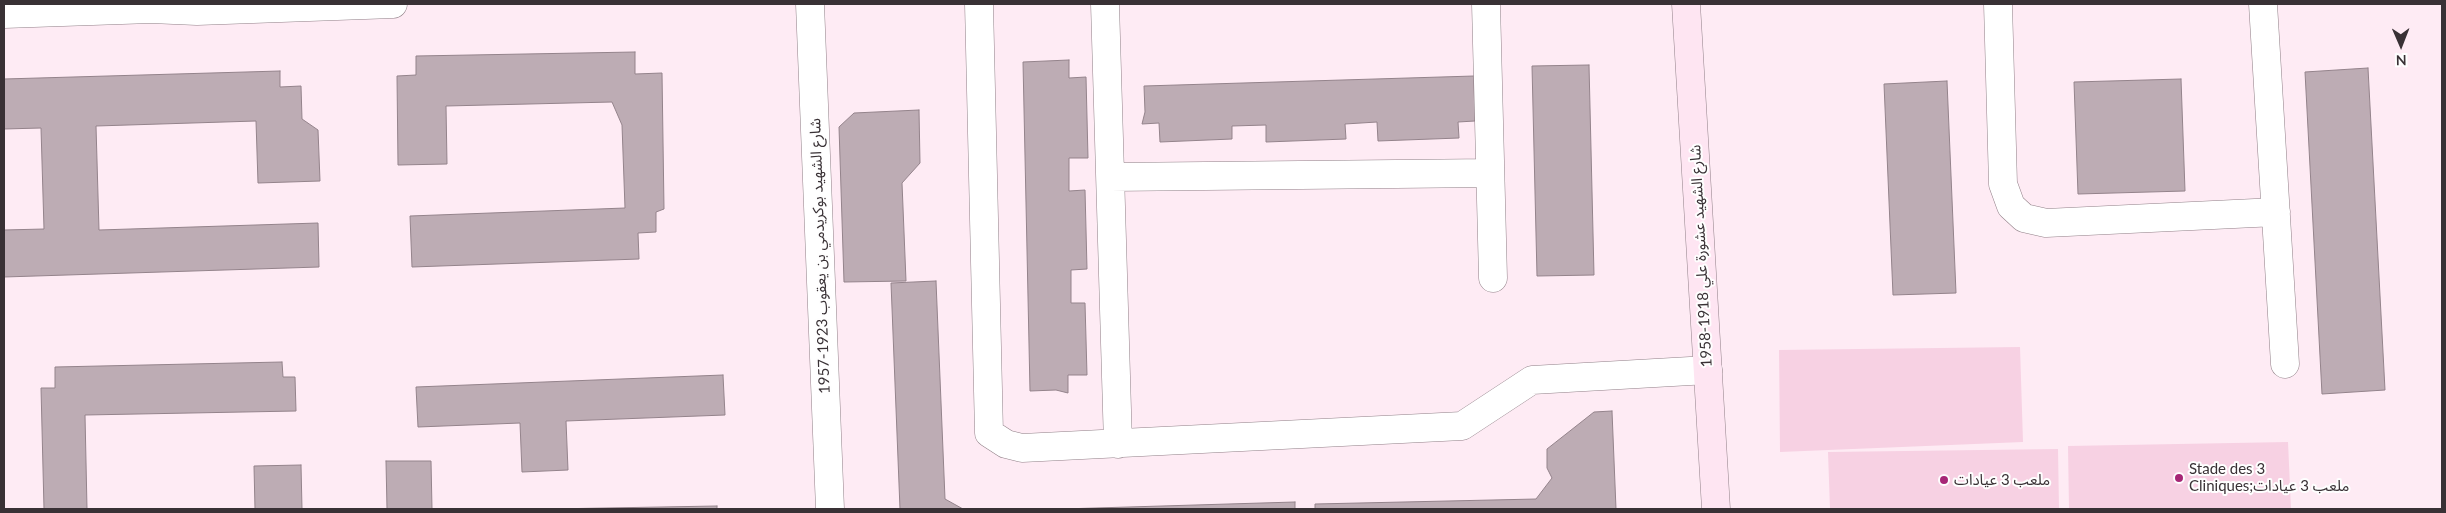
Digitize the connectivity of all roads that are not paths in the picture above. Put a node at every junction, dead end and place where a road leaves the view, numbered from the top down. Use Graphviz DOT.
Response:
graph roads {
  1 [pos="393,4"];
  2 [pos="810,4"];
  3 [pos="979,4"];
  4 [pos="1105,4"];
  5 [pos="1486,4"];
  6 [pos="1686,4"];
  7 [pos="1998,4"];
  8 [pos="2263,4"];
  9 [pos="151,6"];
  10 [pos="4,14"];
  11 [pos="1490,173"];
  12 [pos="1110,177"];
  13 [pos="2276,212"];
  14 [pos="1493,278"];
  15 [pos="2285,364"];
  16 [pos="1708,370"];
  17 [pos="1118,444"];
  18 [pos="830,509"];
  19 [pos="1716,509"];
  1 -- 9 [label="street"];
  2 -- 18 [label="street, شارع الشهيد بوكريدمي بن يعقوب 1923-1957"];
  3 -- 17 [label="street"];
  4 -- 12 [label="street"];
  5 -- 11 [label="street"];
  6 -- 16 [label="street, شارع الشهيد عشورة علي 1918-1958"];
  7 -- 13 [label="street"];
  8 -- 13 [label="street"];
  9 -- 10 [label="street"];
  11 -- 12 [label="street"];
  11 -- 14 [label="street"];
  12 -- 17 [label="street"];
  13 -- 15 [label="street"];
  16 -- 17 [label="street"];
  16 -- 19 [label="street, شارع الشهيد عشورة علي 1918-1958"];
}
